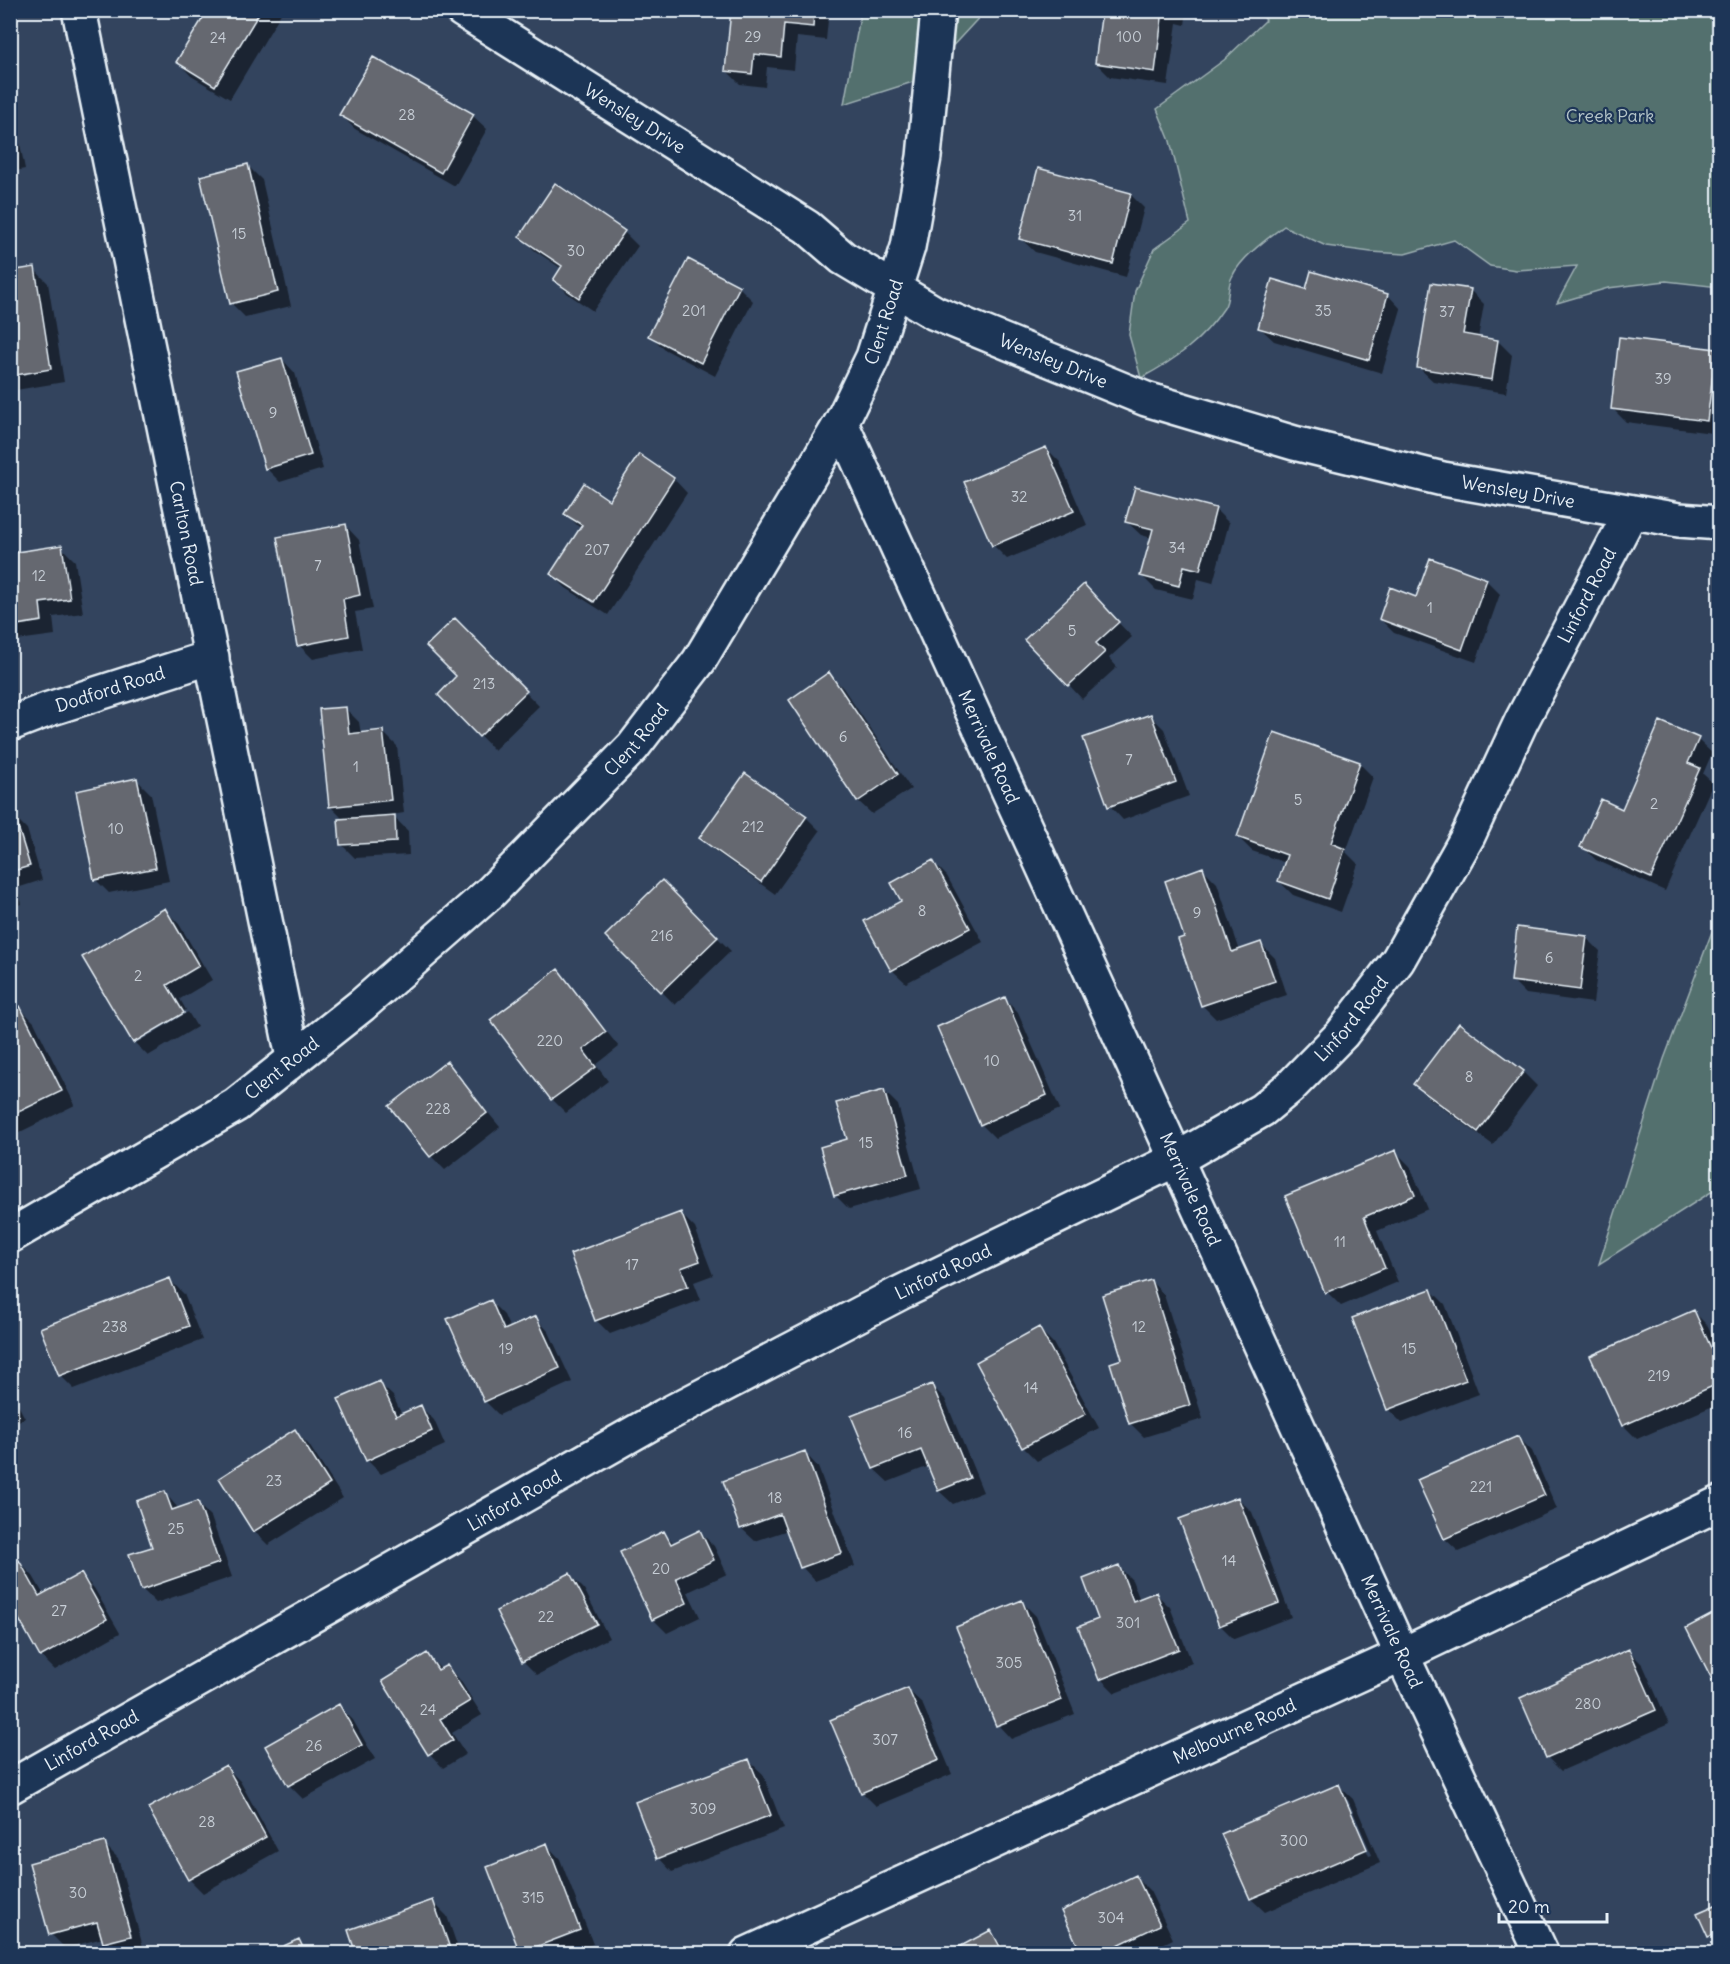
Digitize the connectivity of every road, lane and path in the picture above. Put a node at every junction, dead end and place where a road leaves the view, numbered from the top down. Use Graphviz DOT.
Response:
graph roads {
  1 [pos="79,10"];
  2 [pos="462,10"];
  3 [pos="938,10"];
  4 [pos="895,289"];
  5 [pos="841,423"];
  6 [pos="1631,512"];
  7 [pos="1719,523"];
  8 [pos="212,657"];
  9 [pos="10,724"];
  10 [pos="293,1057"];
  11 [pos="1177,1159"];
  12 [pos="10,1236"];
  13 [pos="1719,1503"];
  14 [pos="1402,1655"];
  15 [pos="10,1787"];
  16 [pos="747,1953"];
  17 [pos="1542,1953"];
  1 -- 8 [label="street, Carlton Road"];
  2 -- 4 [label="street, Wensley Drive"];
  3 -- 4 [label="street, Clent Road"];
  4 -- 5 [label="street, Clent Road"];
  4 -- 6 [label="street, Wensley Drive"];
  5 -- 10 [label="street, Clent Road"];
  5 -- 11 [label="street, Merrivale Road"];
  6 -- 7 [label="street, Wensley Drive"];
  6 -- 11 [label="street, Linford Road"];
  8 -- 9 [label="street, Dodford Road"];
  8 -- 10 [label="street, Carlton Road"];
  10 -- 12 [label="street, Clent Road"];
  11 -- 14 [label="street, Merrivale Road"];
  11 -- 15 [label="street, Linford Road"];
  13 -- 14 [label="street, Melbourne Road"];
  14 -- 16 [label="street, Melbourne Road"];
  14 -- 17 [label="street, Merrivale Road"];
}
